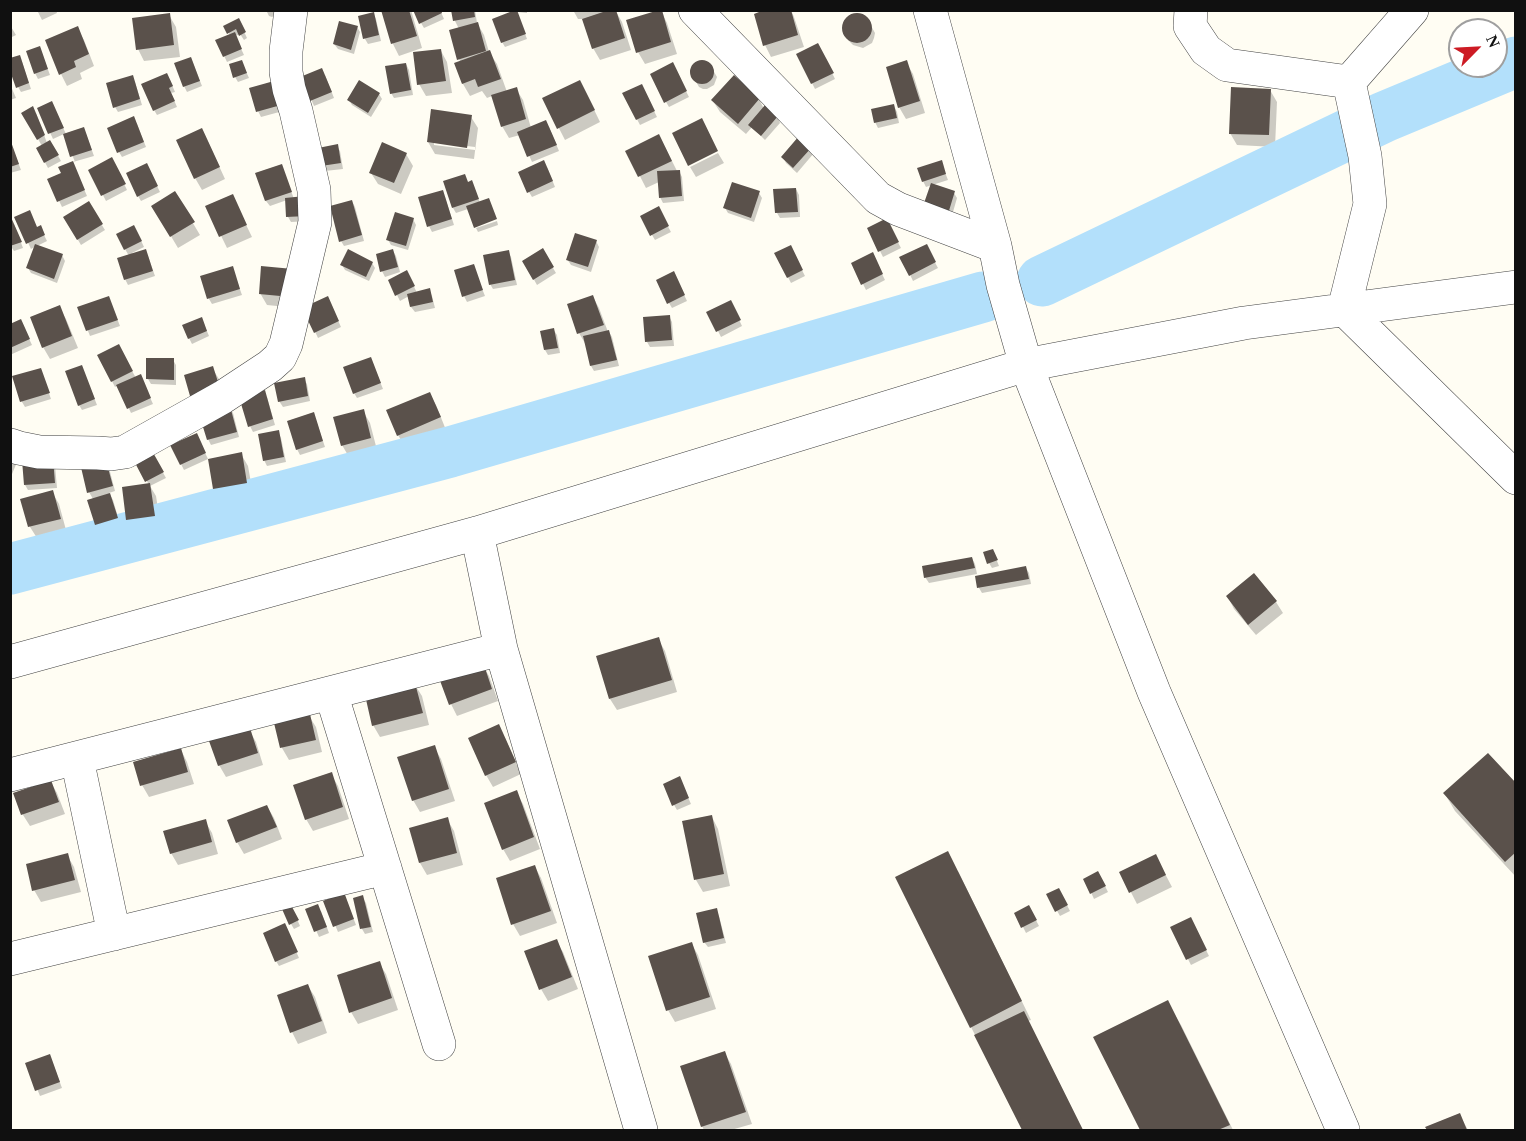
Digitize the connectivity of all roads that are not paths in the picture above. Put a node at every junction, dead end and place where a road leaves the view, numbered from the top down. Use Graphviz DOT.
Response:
graph roads {
  1 [pos="291,10"];
  2 [pos="695,10"];
  3 [pos="930,10"];
  4 [pos="1191,10"];
  5 [pos="1412,10"];
  6 [pos="1352,94"];
  7 [pos="995,246"];
  8 [pos="1515,287"];
  9 [pos="1344,309"];
  10 [pos="1026,365"];
  11 [pos="10,445"];
  12 [pos="1515,478"];
  13 [pos="477,533"];
  14 [pos="501,649"];
  15 [pos="10,662"];
  16 [pos="331,693"];
  17 [pos="77,759"];
  18 [pos="10,775"];
  19 [pos="385,868"];
  20 [pos="114,934"];
  21 [pos="10,959"];
  22 [pos="439,1044"];
  23 [pos="641,1131"];
  24 [pos="1343,1131"];
  1 -- 11 [label="street"];
  2 -- 7 [label="street"];
  3 -- 7 [label="street"];
  4 -- 6 [label="street"];
  5 -- 6 [label="street"];
  6 -- 9 [label="street"];
  7 -- 10 [label="street"];
  8 -- 9 [label="street"];
  9 -- 10 [label="street"];
  9 -- 12 [label="street"];
  10 -- 13 [label="street"];
  10 -- 24 [label="street"];
  13 -- 14 [label="street"];
  13 -- 15 [label="street"];
  14 -- 16 [label="street"];
  14 -- 23 [label="street"];
  16 -- 17 [label="street"];
  16 -- 19 [label="street"];
  17 -- 18 [label="street"];
  17 -- 20 [label="street"];
  19 -- 20 [label="street"];
  19 -- 22 [label="street"];
  20 -- 21 [label="street"];
}
